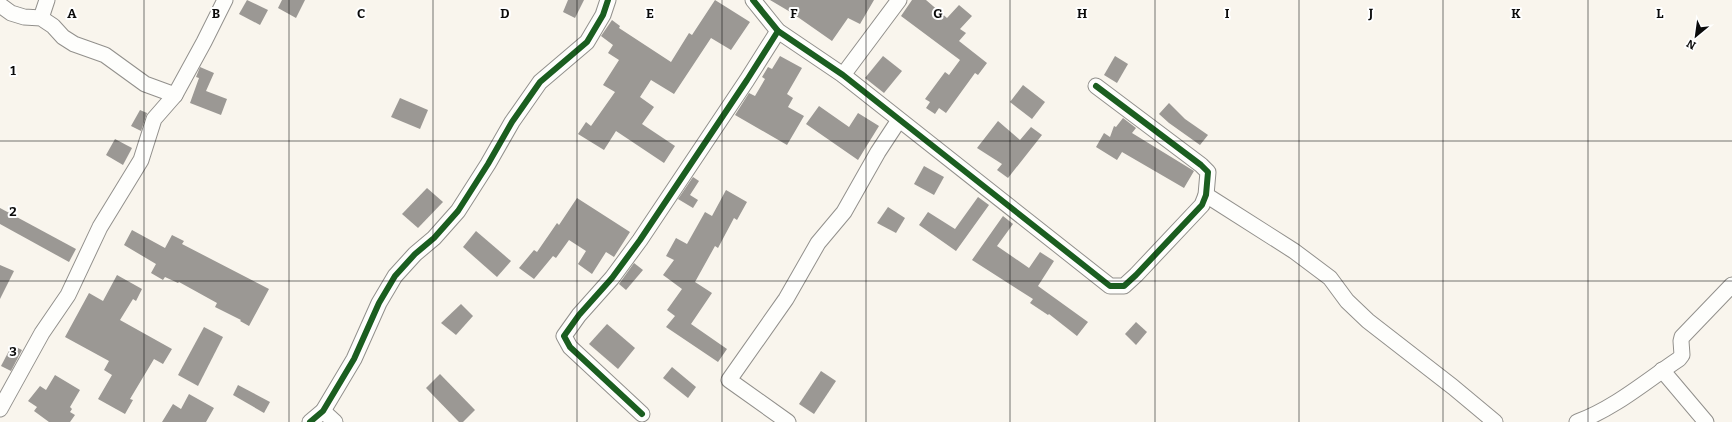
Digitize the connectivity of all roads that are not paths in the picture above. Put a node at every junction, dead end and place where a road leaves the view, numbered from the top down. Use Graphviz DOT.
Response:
graph roads {
  1 [pos="47,0"];
  2 [pos="224,0"];
  3 [pos="608,0"];
  4 [pos="753,0"];
  5 [pos="899,0"];
  6 [pos="0,5"];
  7 [pos="41,18"];
  8 [pos="778,31"];
  9 [pos="843,75"];
  10 [pos="1096,86"];
  11 [pos="175,95"];
  12 [pos="899,120"];
  13 [pos="1206,195"];
  14 [pos="1732,285"];
  15 [pos="1662,370"];
  16 [pos="0,409"];
  17 [pos="323,411"];
  18 [pos="642,414"];
  19 [pos="310,422"];
  20 [pos="335,422"];
  21 [pos="788,422"];
  22 [pos="1495,422"];
  23 [pos="1577,422"];
  24 [pos="1706,422"];
  1 -- 7 [label="street"];
  2 -- 11 [label="street"];
  3 -- 17 [label="street"];
  4 -- 8 [label="street"];
  5 -- 9 [label="street"];
  6 -- 7 [label="street"];
  7 -- 11 [label="street"];
  8 -- 9 [label="street"];
  8 -- 18 [label="street"];
  9 -- 12 [label="street"];
  10 -- 13 [label="street"];
  11 -- 16 [label="street"];
  12 -- 13 [label="street"];
  12 -- 21 [label="street"];
  13 -- 22 [label="street"];
  14 -- 15 [label="street"];
  15 -- 23 [label="street"];
  15 -- 24 [label="street"];
  17 -- 19 [label="street"];
  17 -- 20 [label="street"];
}
